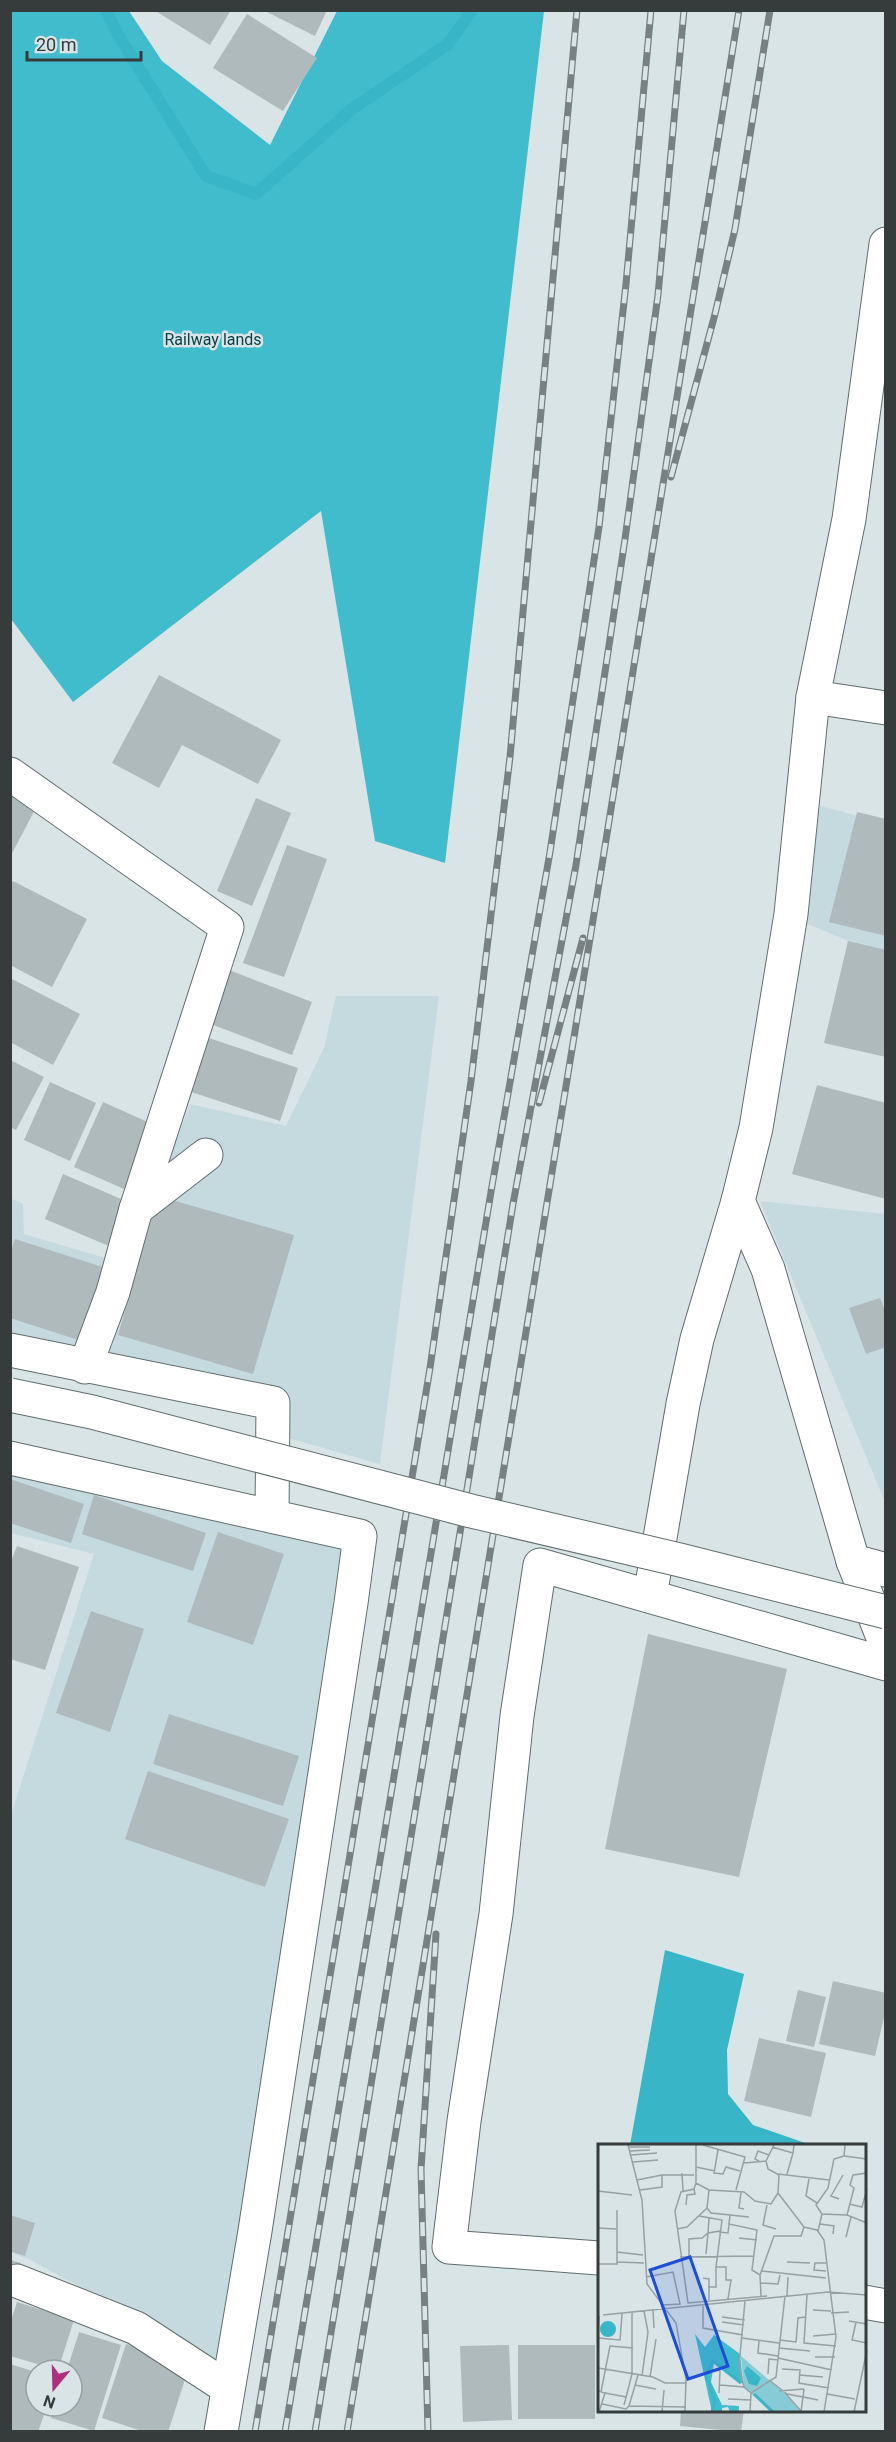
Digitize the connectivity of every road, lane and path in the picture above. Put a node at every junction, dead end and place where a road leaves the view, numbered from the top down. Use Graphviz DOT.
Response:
graph roads {
  1 [pos="885,244"];
  2 [pos="813,697"];
  3 [pos="885,708"];
  4 [pos="10,774"];
  5 [pos="206,1155"];
  6 [pos="738,1202"];
  7 [pos="136,1209"];
  8 [pos="10,1350"];
  9 [pos="85,1367"];
  10 [pos="10,1395"];
  11 [pos="10,1458"];
  12 [pos="272,1516"];
  13 [pos="853,1561"];
  14 [pos="885,1570"];
  15 [pos="650,1596"];
  16 [pos="885,1611"];
  17 [pos="885,1645"];
  18 [pos="885,1664"];
  19 [pos="598,2258"];
  20 [pos="16,2281"];
  21 [pos="866,2302"];
  22 [pos="885,2306"];
  23 [pos="228,2388"];
  24 [pos="221,2432"];
  1 -- 2 [label="street"];
  2 -- 3 [label="street"];
  2 -- 6 [label="street"];
  4 -- 7 [label="street"];
  5 -- 7 [label="street"];
  6 -- 13 [label="street"];
  6 -- 15 [label="street"];
  7 -- 9 [label="street"];
  8 -- 9 [label="street"];
  9 -- 12 [label="street"];
  10 -- 16 [label="street, bridge"];
  11 -- 12 [label="street"];
  12 -- 23 [label="street"];
  13 -- 14 [label="street"];
  13 -- 17 [label="street"];
  15 -- 18 [label="street"];
  15 -- 19 [label="street"];
  20 -- 23 [label="street"];
  21 -- 22 [label="street"];
  23 -- 24 [label="street"];
}
